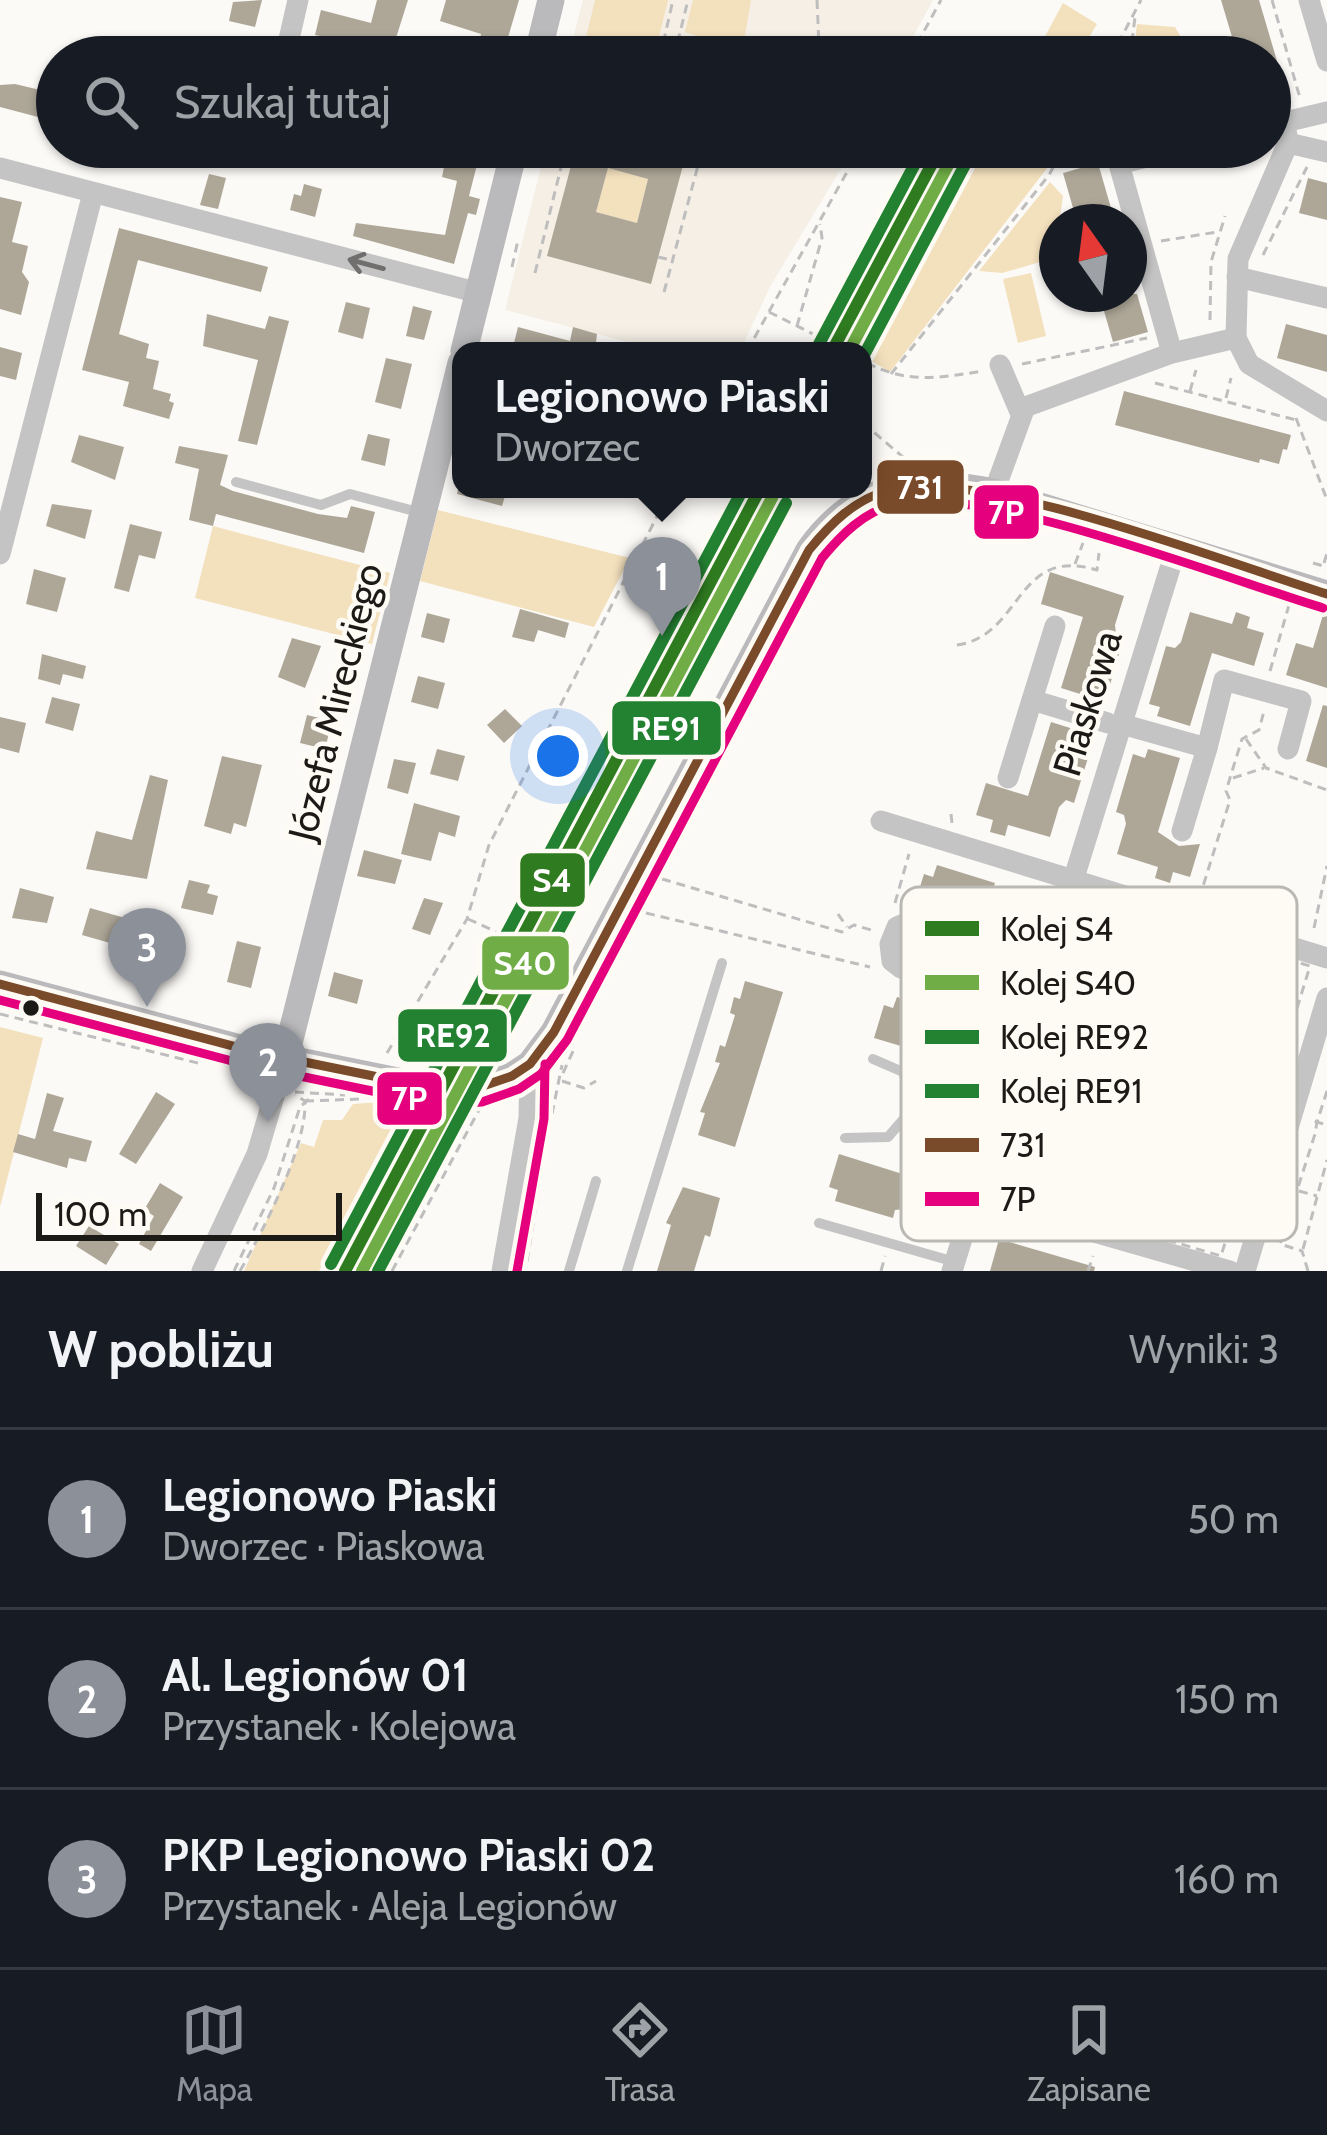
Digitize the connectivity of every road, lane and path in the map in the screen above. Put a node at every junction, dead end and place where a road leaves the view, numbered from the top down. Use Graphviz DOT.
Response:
graph roads {
  1 [pos="298,0"];
  2 [pos="551,0"];
  3 [pos="688,0"];
  4 [pos="817,0"];
  5 [pos="940,0"];
  6 [pos="1141,0"];
  7 [pos="1272,0"];
  8 [pos="1309,0"];
  9 [pos="672,3"];
  10 [pos="685,10"];
  11 [pos="1136,10"];
  12 [pos="289,36"];
  13 [pos="542,36"];
  14 [pos="665,36"];
  15 [pos="679,36"];
  16 [pos="819,36"];
  17 [pos="921,36"];
  18 [pos="1122,36"];
  19 [pos="1133,36"];
  20 [pos="1279,36"];
  21 [pos="1327,62"];
  22 [pos="1295,123"];
  23 [pos="1319,155"];
  24 [pos="510,168"];
  25 [pos="561,168"];
  26 [pos="697,168"];
  27 [pos="849,168"];
  28 [pos="1053,168"];
  29 [pos="1120,168"];
  30 [pos="1275,168"];
  31 [pos="0,169"];
  32 [pos="93,193"];
  33 [pos="1226,216"];
  34 [pos="819,222"];
  35 [pos="1219,232"];
  36 [pos="1147,244"];
  37 [pos="658,257"];
  38 [pos="672,261"];
  39 [pos="535,273"];
  40 [pos="1248,274"];
  41 [pos="664,292"];
  42 [pos="479,293"];
  43 [pos="1327,298"];
  44 [pos="769,313"];
  45 [pos="797,326"];
  46 [pos="1203,336"];
  47 [pos="1236,338"];
  48 [pos="823,339"];
  49 [pos="466,342"];
  50 [pos="752,342"];
  51 [pos="821,342"];
  52 [pos="829,342"];
  53 [pos="1172,353"];
  54 [pos="1200,358"];
  55 [pos="1000,364"];
  56 [pos="1234,367"];
  57 [pos="890,375"];
  58 [pos="1146,385"];
  59 [pos="1190,391"];
  60 [pos="452,399"];
  61 [pos="1225,400"];
  62 [pos="1292,407"];
  63 [pos="1327,411"];
  64 [pos="1020,412"];
  65 [pos="1296,420"];
  66 [pos="236,482"];
  67 [pos="994,492"];
  68 [pos="872,497"];
  69 [pos="666,498"];
  70 [pos="737,498"];
  71 [pos="870,498"];
  72 [pos="1327,500"];
  73 [pos="423,513"];
  74 [pos="1076,525"];
  75 [pos="1101,539"];
  76 [pos="1176,549"];
  77 [pos="0,554"];
  78 [pos="1298,559"];
  79 [pos="1075,563"];
  80 [pos="1327,567"];
  81 [pos="1327,594"];
  82 [pos="1291,598"];
  83 [pos="1055,626"];
  84 [pos="957,645"];
  85 [pos="1267,692"];
  86 [pos="1032,700"];
  87 [pos="1108,723"];
  88 [pos="1132,727"];
  89 [pos="1207,748"];
  90 [pos="1288,749"];
  91 [pos="1266,768"];
  92 [pos="1008,778"];
  93 [pos="1230,778"];
  94 [pos="880,821"];
  95 [pos="1182,831"];
  96 [pos="912,844"];
  97 [pos="653,876"];
  98 [pos="662,879"];
  99 [pos="1073,880"];
  100 [pos="1071,887"];
  101 [pos="1096,887"];
  102 [pos="1203,887"];
  103 [pos="635,907"];
  104 [pos="838,914"];
  105 [pos="467,919"];
  106 [pos="848,928"];
  107 [pos="901,928"];
  108 [pos="897,929"];
  109 [pos="508,937"];
  110 [pos="1297,949"];
  111 [pos="574,957"];
  112 [pos="1327,958"];
  113 [pos="1297,962"];
  114 [pos="722,963"];
  115 [pos="874,968"];
  116 [pos="901,968"];
  117 [pos="0,985"];
  118 [pos="1327,998"];
  119 [pos="1297,1008"];
  120 [pos="0,1014"];
  121 [pos="577,1043"];
  122 [pos="285,1059"];
  123 [pos="873,1059"];
  124 [pos="530,1064"];
  125 [pos="380,1066"];
  126 [pos="215,1068"];
  127 [pos="901,1071"];
  128 [pos="596,1081"];
  129 [pos="496,1083"];
  130 [pos="1327,1091"];
  131 [pos="312,1096"];
  132 [pos="1297,1098"];
  133 [pos="901,1122"];
  134 [pos="1317,1122"];
  135 [pos="1327,1125"];
  136 [pos="845,1138"];
  137 [pos="1327,1160"];
  138 [pos="596,1181"];
  139 [pos="1297,1191"];
  140 [pos="1317,1196"];
  141 [pos="819,1223"];
  142 [pos="1126,1241"];
  143 [pos="1170,1241"];
  144 [pos="1226,1241"];
  145 [pos="1254,1241"];
  146 [pos="1281,1241"];
  147 [pos="1096,1245"];
  148 [pos="1302,1251"];
  149 [pos="954,1266"];
  150 [pos="202,1271"];
  151 [pos="234,1271"];
  152 [pos="392,1271"];
  153 [pos="502,1271"];
  154 [pos="569,1271"];
  155 [pos="627,1271"];
  156 [pos="1088,1271"];
  157 [pos="1230,1271"];
  158 [pos="1245,1271"];
  159 [pos="1308,1271"];
  1 -- 12 [label="street"];
  2 -- 13 [label="street"];
  3 -- 10 [label="path"];
  4 -- 16 [label="path"];
  5 -- 17 [label="path"];
  6 -- 11 [label="path"];
  7 -- 20 [label="path"];
  8 -- 21 [label="street"];
  9 -- 10 [label="path"];
  9 -- 14 [label="path"];
  10 -- 15 [label="path"];
  11 -- 18 [label="path"];
  11 -- 19 [label="path"];
  22 -- 23 [label="street"];
  23 -- 40 [label="path"];
  24 -- 42 [label="street"];
  25 -- 39 [label="path"];
  26 -- 38 [label="path"];
  27 -- 34 [label="path"];
  28 -- 57 [label="path"];
  29 -- 53 [label="street"];
  30 -- 40 [label="street"];
  31 -- 32 [label="street"];
  42 -- 32 [label="street, one-way"];
  32 -- 77 [label="street"];
  33 -- 35 [label="path"];
  34 -- 44 [label="path"];
  34 -- 45 [label="path"];
  35 -- 36 [label="path"];
  35 -- 46 [label="path"];
  37 -- 38 [label="path"];
  38 -- 41 [label="path"];
  40 -- 43 [label="street"];
  40 -- 47 [label="street"];
  42 -- 49 [label="street"];
  44 -- 45 [label="path"];
  44 -- 50 [label="path"];
  45 -- 48 [label="path"];
  47 -- 53 [label="street"];
  47 -- 63 [label="street"];
  48 -- 51 [label="path"];
  48 -- 52 [label="path"];
  53 -- 64 [label="street"];
  54 -- 59 [label="path"];
  55 -- 64 [label="street"];
  56 -- 61 [label="path"];
  58 -- 59 [label="path"];
  59 -- 61 [label="path"];
  60 -- 73 [label="street, Józefa Mireckiego"];
  61 -- 65 [label="path"];
  62 -- 65 [label="path"];
  64 -- 67 [label="street"];
  65 -- 72 [label="path"];
  66 -- 73 [label="lane"];
  67 -- 68 [label="street"];
  67 -- 74 [label="street"];
  69 -- 105 [label="path"];
  70 -- 109 [label="path"];
  71 -- 103 [label="street"];
  73 -- 122 [label="street, Józefa Mireckiego"];
  74 -- 76 [label="street"];
  74 -- 79 [label="path"];
  75 -- 79 [label="path"];
  76 -- 81 [label="street"];
  76 -- 99 [label="street, Piaskowa"];
  78 -- 80 [label="path"];
  79 -- 84 [label="path"];
  82 -- 85 [label="path"];
  83 -- 86 [label="street"];
  85 -- 89 [label="street"];
  85 -- 90 [label="street"];
  85 -- 93 [label="path"];
  86 -- 87 [label="street"];
  86 -- 92 [label="street"];
  88 -- 89 [label="street, Piaskowa"];
  89 -- 95 [label="street"];
  91 -- 93 [label="path"];
  93 -- 102 [label="path"];
  94 -- 99 [label="street"];
  96 -- 108 [label="path"];
  97 -- 98 [label="path"];
  98 -- 103 [label="path"];
  98 -- 106 [label="path"];
  99 -- 100 [label="street, Piaskowa"];
  99 -- 101 [label="street"];
  103 -- 115 [label="path"];
  103 -- 124 [label="street"];
  104 -- 106 [label="path"];
  105 -- 109 [label="path"];
  105 -- 125 [label="path"];
  106 -- 108 [label="path"];
  107 -- 108 [label="street"];
  108 -- 116 [label="street"];
  109 -- 111 [label="path"];
  110 -- 112 [label="street"];
  113 -- 119 [label="path"];
  114 -- 155 [label="lane"];
  117 -- 122 [label="street"];
  118 -- 132 [label="street"];
  120 -- 126 [label="path"];
  121 -- 128 [label="path"];
  122 -- 129 [label="street"];
  122 -- 150 [label="street"];
  123 -- 127 [label="lane"];
  124 -- 129 [label="street"];
  124 -- 153 [label="street"];
  129 -- 152 [label="path"];
  130 -- 134 [label="path"];
  131 -- 151 [label="path"];
  133 -- 136 [label="lane"];
  134 -- 135 [label="path"];
  134 -- 139 [label="path"];
  137 -- 140 [label="path"];
  138 -- 154 [label="lane"];
  139 -- 140 [label="path"];
  140 -- 148 [label="path"];
  141 -- 149 [label="lane"];
  142 -- 157 [label="street"];
  143 -- 144 [label="path"];
  145 -- 158 [label="street"];
  146 -- 148 [label="path"];
  147 -- 156 [label="path"];
  148 -- 159 [label="path"];
}
